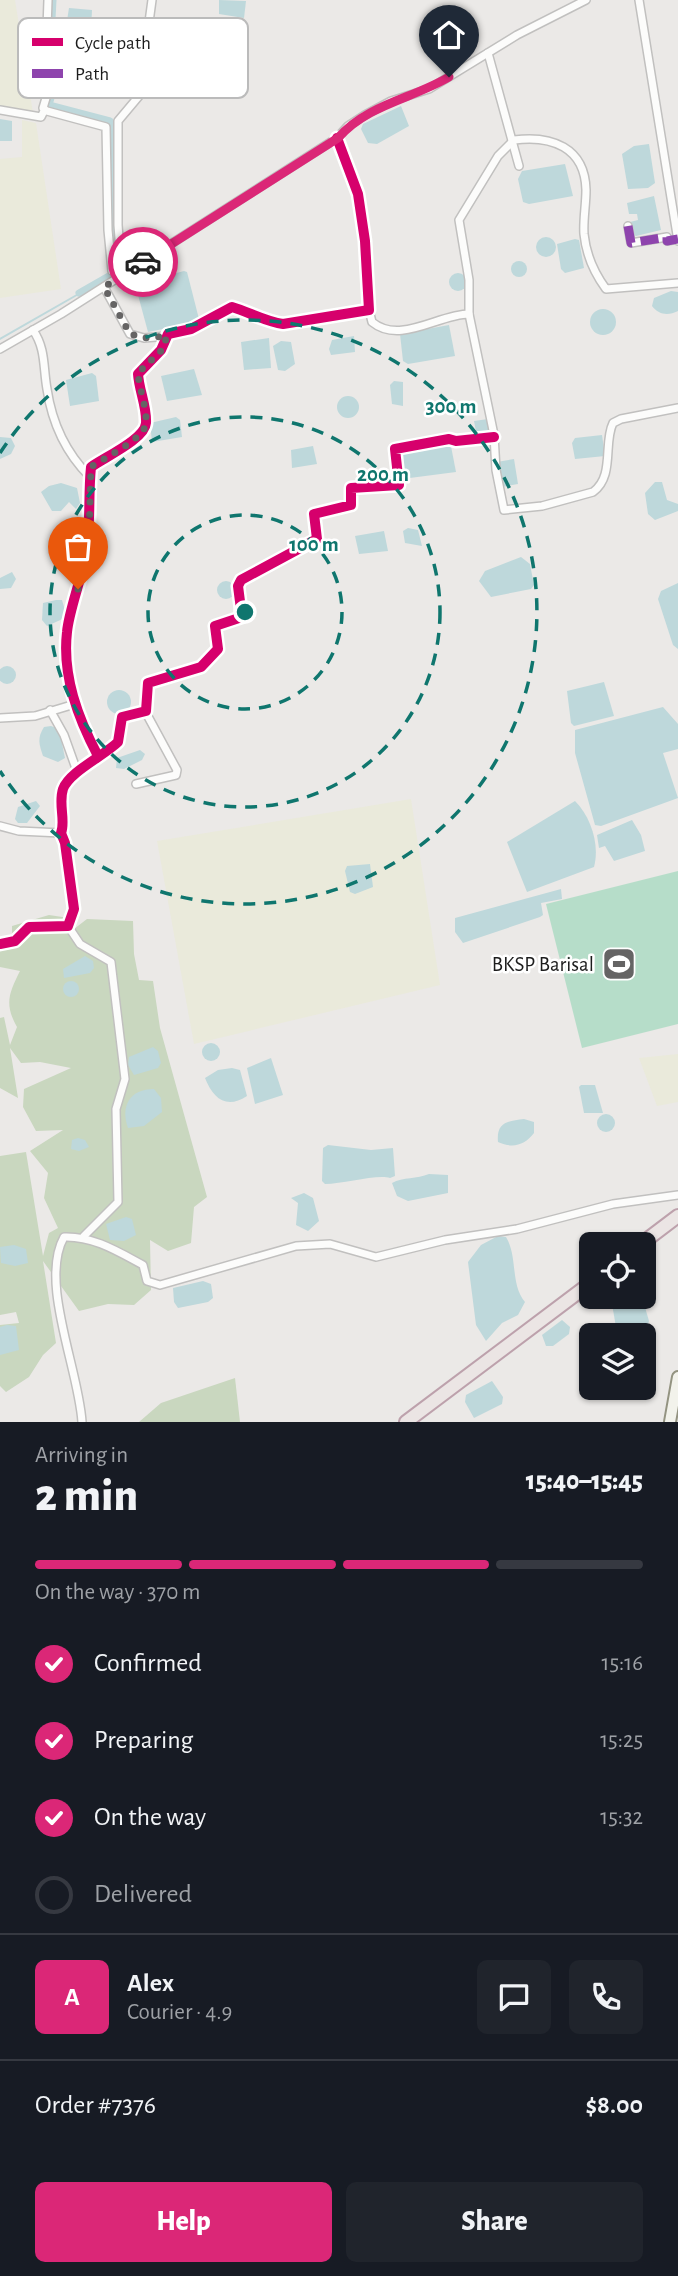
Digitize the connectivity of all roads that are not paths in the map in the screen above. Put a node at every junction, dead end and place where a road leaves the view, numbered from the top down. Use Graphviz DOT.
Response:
graph roads {
  1 [pos="48,0"];
  2 [pos="152,0"];
  3 [pos="586,0"];
  4 [pos="639,0"];
  5 [pos="47,18"];
  6 [pos="150,18"];
  7 [pos="488,53"];
  8 [pos="47,98"];
  9 [pos="137,98"];
  10 [pos="0,110"];
  11 [pos="44,111"];
  12 [pos="338,138"];
  13 [pos="514,140"];
  14 [pos="519,166"];
  15 [pos="628,226"];
  16 [pos="678,240"];
  17 [pos="112,271"];
  18 [pos="121,276"];
  19 [pos="678,283"];
  20 [pos="104,287"];
  21 [pos="369,310"];
  22 [pos="469,314"];
  23 [pos="33,330"];
  24 [pos="167,336"];
  25 [pos="0,349"];
  26 [pos="678,408"];
  27 [pos="494,437"];
  28 [pos="90,477"];
  29 [pos="75,704"];
  30 [pos="50,710"];
  31 [pos="145,711"];
  32 [pos="0,718"];
  33 [pos="98,756"];
  34 [pos="78,774"];
  35 [pos="136,784"];
  36 [pos="0,826"];
  37 [pos="61,833"];
  38 [pos="68,926"];
  39 [pos="0,944"];
  40 [pos="678,1195"];
  41 [pos="678,1216"];
  42 [pos="656,1233"];
  43 [pos="84,1236"];
  44 [pos="579,1292"];
  45 [pos="678,1377"];
  46 [pos="82,1422"];
  47 [pos="406,1422"];
  48 [pos="670,1422"];
  1 -- 5 [label="street"];
  2 -- 6 [label="street"];
  3 -- 7 [label="street"];
  4 -- 16 [label="street"];
  7 -- 12 [label="street"];
  7 -- 13 [label="street"];
  8 -- 11 [label="street"];
  9 -- 18 [label="street"];
  10 -- 11 [label="street"];
  11 -- 17 [label="street"];
  12 -- 18 [label="street"];
  12 -- 21 [label="street"];
  13 -- 14 [label="street"];
  13 -- 19 [label="street"];
  13 -- 22 [label="street"];
  15 -- 16 [label="street"];
  18 -- 20 [label="street"];
  20 -- 23 [label="street"];
  20 -- 24 [label="street"];
  21 -- 22 [label="street"];
  21 -- 24 [label="street"];
  22 -- 27 [label="street"];
  23 -- 25 [label="street"];
  23 -- 28 [label="street"];
  24 -- 28 [label="street"];
  26 -- 27 [label="street"];
  27 -- 31 [label="street"];
  28 -- 29 [label="street"];
  29 -- 30 [label="street"];
  29 -- 33 [label="street"];
  30 -- 32 [label="street"];
  30 -- 34 [label="street"];
  31 -- 33 [label="street"];
  31 -- 35 [label="street"];
  33 -- 34 [label="street"];
  34 -- 37 [label="street"];
  36 -- 37 [label="street"];
  37 -- 38 [label="street"];
  38 -- 39 [label="street"];
  38 -- 43 [label="street"];
  40 -- 43 [label="street"];
  41 -- 42 [label="highway"];
  43 -- 46 [label="street"];
  44 -- 47 [label="highway"];
  45 -- 48 [label="main road"];
}
